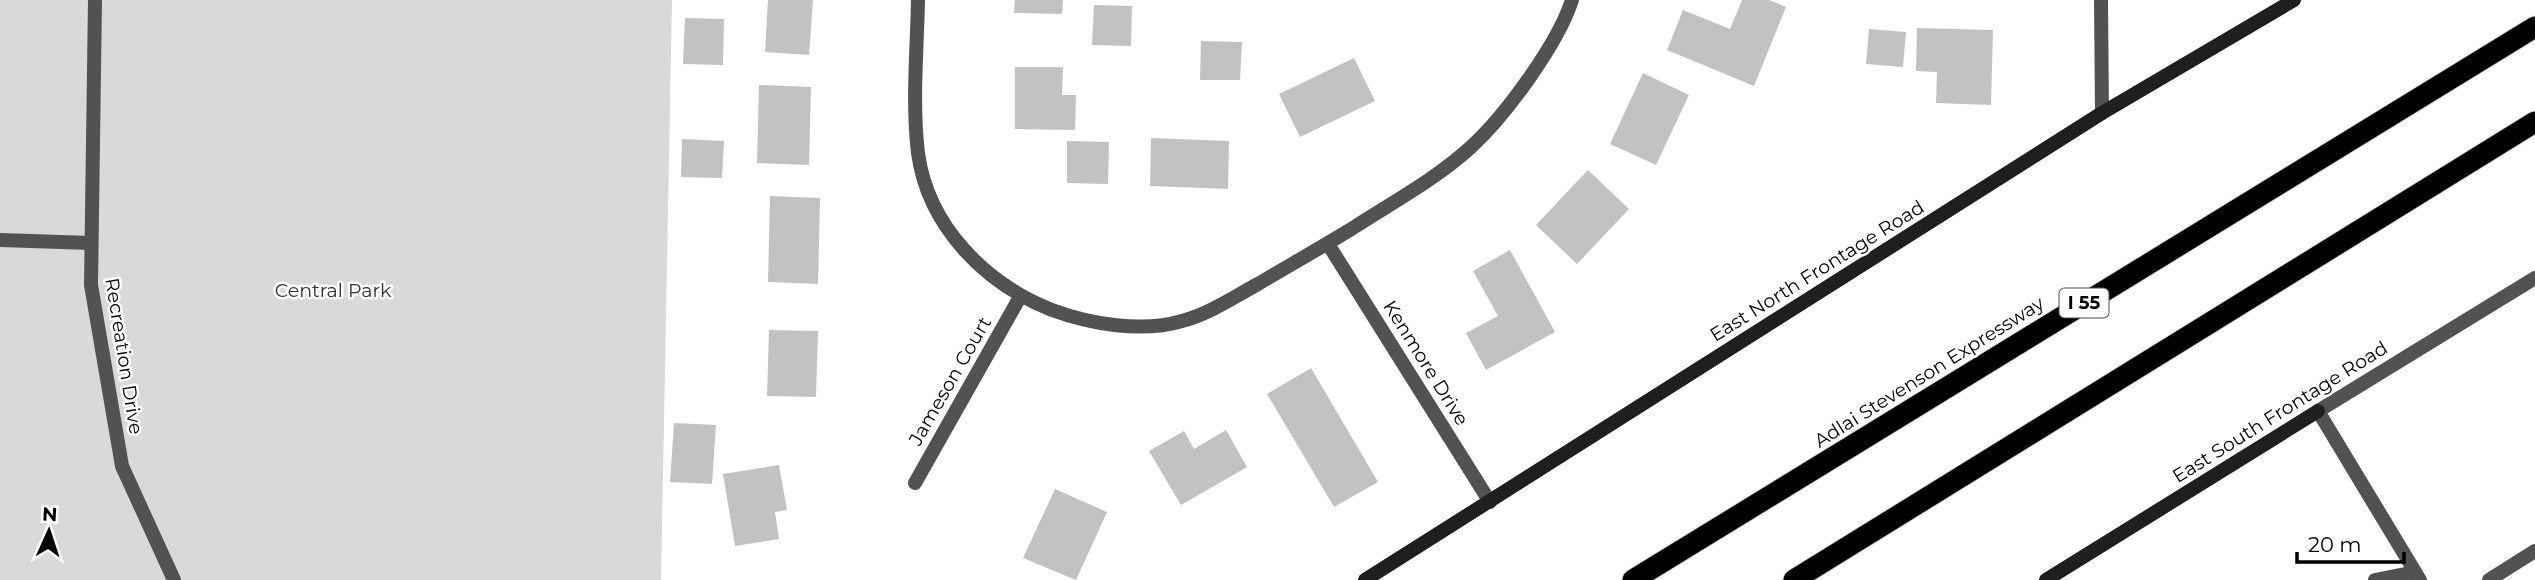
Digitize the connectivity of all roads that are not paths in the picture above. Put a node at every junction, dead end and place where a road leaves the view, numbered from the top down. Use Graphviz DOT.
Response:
graph roads {
  1 [pos="95,0"];
  2 [pos="918,0"];
  3 [pos="1572,0"];
  4 [pos="2101,0"];
  5 [pos="2294,0"];
  6 [pos="2535,27"];
  7 [pos="2102,113"];
  8 [pos="2535,122"];
  9 [pos="0,240"];
  10 [pos="91,243"];
  11 [pos="1328,244"];
  12 [pos="2535,278"];
  13 [pos="1020,297"];
  14 [pos="2318,411"];
  15 [pos="915,483"];
  16 [pos="1490,502"];
  17 [pos="2535,551"];
  18 [pos="2418,576"];
  19 [pos="174,580"];
  20 [pos="1365,580"];
  21 [pos="1633,580"];
  22 [pos="1794,580"];
  23 [pos="2046,580"];
  24 [pos="2375,580"];
  25 [pos="2489,580"];
  1 -- 10 [label="street, Recreation Drive"];
  2 -- 13 [label="street"];
  3 -- 11 [label="street"];
  4 -- 7 [label="street"];
  5 -- 7 [label="street, East North Frontage Road"];
  6 -- 21 [label="highway, Adlai Stevenson Expressway / I 55"];
  7 -- 16 [label="street, East North Frontage Road"];
  8 -- 22 [label="highway"];
  9 -- 10 [label="street"];
  10 -- 19 [label="street, Recreation Drive"];
  11 -- 13 [label="street"];
  11 -- 16 [label="street, Kenmore Drive"];
  12 -- 14 [label="street, East South Frontage Road"];
  13 -- 15 [label="street, Jameson Court"];
  14 -- 18 [label="street"];
  14 -- 23 [label="street, East South Frontage Road"];
  16 -- 20 [label="street, East North Frontage Road"];
  17 -- 25 [label="street"];
  18 -- 24 [label="street"];
}
